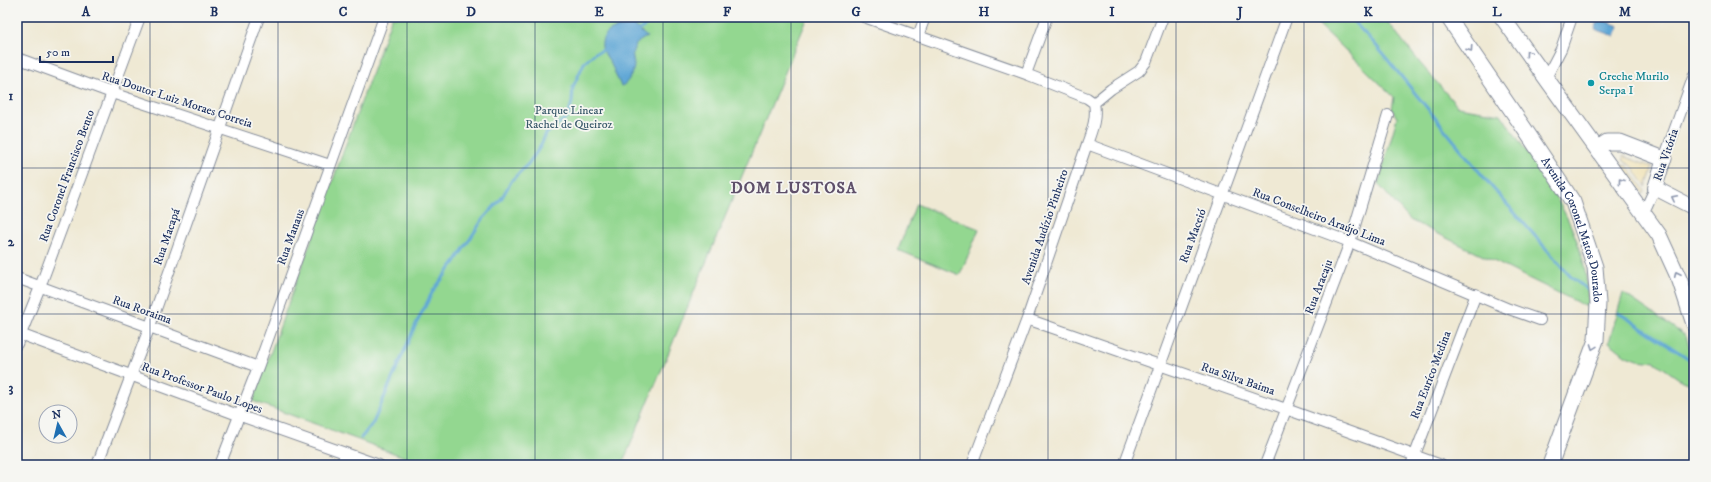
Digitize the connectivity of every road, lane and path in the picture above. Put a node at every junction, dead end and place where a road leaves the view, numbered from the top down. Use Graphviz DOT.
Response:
graph roads {
  1 [pos="140,17"];
  2 [pos="259,17"];
  3 [pos="384,17"];
  4 [pos="864,17"];
  5 [pos="925,17"];
  6 [pos="1047,17"];
  7 [pos="1163,17"];
  8 [pos="1287,17"];
  9 [pos="1448,17"];
  10 [pos="1502,17"];
  11 [pos="1572,17"];
  12 [pos="918,36"];
  13 [pos="17,58"];
  14 [pos="1026,74"];
  15 [pos="1694,75"];
  16 [pos="1546,78"];
  17 [pos="112,93"];
  18 [pos="1094,104"];
  19 [pos="1388,115"];
  20 [pos="219,128"];
  21 [pos="1087,144"];
  22 [pos="1598,148"];
  23 [pos="1664,159"];
  24 [pos="330,165"];
  25 [pos="1655,188"];
  26 [pos="1222,194"];
  27 [pos="1694,208"];
  28 [pos="1644,212"];
  29 [pos="1350,242"];
  30 [pos="17,278"];
  31 [pos="40,287"];
  32 [pos="1476,294"];
  33 [pos="1027,319"];
  34 [pos="1540,320"];
  35 [pos="1694,324"];
  36 [pos="150,326"];
  37 [pos="18,337"];
  38 [pos="1160,366"];
  39 [pos="258,367"];
  40 [pos="131,376"];
  41 [pos="1286,409"];
  42 [pos="238,415"];
  43 [pos="346,453"];
  44 [pos="1413,460"];
  45 [pos="97,465"];
  46 [pos="220,465"];
  47 [pos="341,465"];
  48 [pos="379,465"];
  49 [pos="972,465"];
  50 [pos="1124,465"];
  51 [pos="1265,465"];
  52 [pos="1440,465"];
  53 [pos="1550,465"];
  1 -- 17 [label="street, Rua Coronel Francisco Bento"];
  2 -- 20 [label="street, Rua Macapá"];
  3 -- 24 [label="street, Rua Manaus"];
  4 -- 12 [label="street"];
  5 -- 12 [label="street"];
  6 -- 14 [label="street"];
  7 -- 18 [label="street"];
  8 -- 26 [label="street, Rua Maceió"];
  9 -- 53 [label="main road, Avenida Coronel Matos Dourado, one-way"];
  16 -- 10 [label="main road, one-way"];
  11 -- 16 [label="street"];
  12 -- 14 [label="street"];
  13 -- 17 [label="street, Rua Doutor Luiz Moraes Correia"];
  14 -- 18 [label="street"];
  15 -- 23 [label="street, Rua Vitória"];
  16 -- 22 [label="main road"];
  17 -- 20 [label="street, Rua Doutor Luiz Moraes Correia"];
  17 -- 31 [label="street, Rua Coronel Francisco Bento"];
  18 -- 21 [label="street, Avenida Audízio Pinheiro"];
  19 -- 29 [label="street, Rua Aracaju"];
  20 -- 24 [label="street, Rua Doutor Luiz Moraes Correia"];
  20 -- 36 [label="street, Rua Macapá"];
  21 -- 26 [label="street, Rua Conselheiro Araújo Lima"];
  21 -- 33 [label="street, Avenida Audízio Pinheiro"];
  22 -- 23 [label="main road"];
  28 -- 22 [label="main road, one-way"];
  23 -- 25 [label="main road, Rua Vitória"];
  24 -- 39 [label="street, Rua Manaus"];
  27 -- 25 [label="main road, one-way"];
  25 -- 28 [label="street, Rua Vitória"];
  26 -- 29 [label="street, Rua Conselheiro Araújo Lima"];
  26 -- 38 [label="street, Rua Maceió"];
  35 -- 28 [label="main road, one-way"];
  29 -- 32 [label="street, Rua Conselheiro Araújo Lima"];
  29 -- 41 [label="street, Rua Aracaju"];
  30 -- 31 [label="street, Rua Roraima"];
  31 -- 36 [label="street, Rua Roraima"];
  31 -- 37 [label="street, Rua Coronel Francisco Bento"];
  32 -- 34 [label="street, Rua Conselheiro Araújo Lima"];
  32 -- 44 [label="street, Rua Euríco Medina"];
  33 -- 38 [label="street, Rua Silva Baima"];
  33 -- 49 [label="street, Avenida Audízio Pinheiro"];
  36 -- 39 [label="street, Rua Roraima"];
  36 -- 40 [label="street, Rua Macapá"];
  37 -- 40 [label="street, Rua Professor Paulo Lopes"];
  38 -- 41 [label="street, Rua Silva Baima"];
  38 -- 50 [label="street, Rua Maceió"];
  39 -- 42 [label="street, Rua Manaus"];
  40 -- 42 [label="street, Rua Professor Paulo Lopes"];
  40 -- 45 [label="street, Rua Macapá"];
  41 -- 44 [label="street, Rua Silva Baima"];
  41 -- 51 [label="street, Rua Aracaju"];
  42 -- 43 [label="street, Rua Professor Paulo Lopes"];
  42 -- 46 [label="street, Rua Manaus"];
  43 -- 47 [label="street"];
  43 -- 48 [label="street, Rua Professor Paulo Lopes"];
  44 -- 52 [label="street, Rua Silva Baima"];
}
